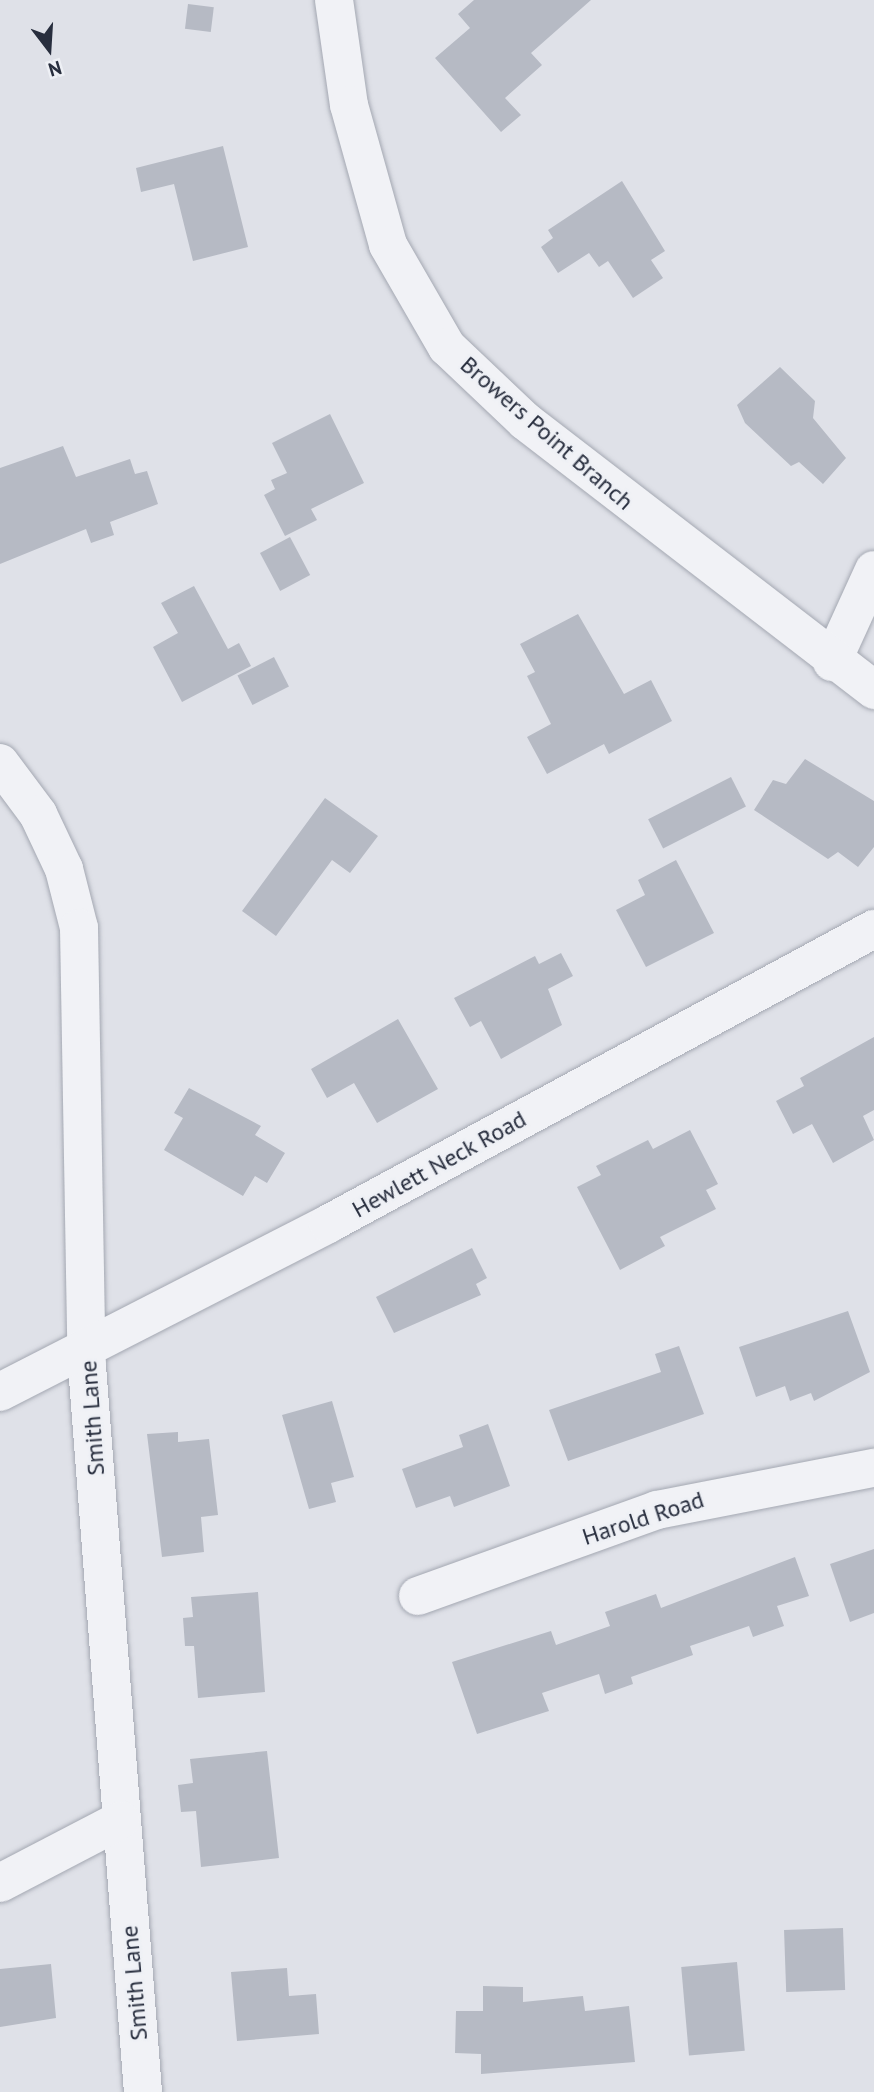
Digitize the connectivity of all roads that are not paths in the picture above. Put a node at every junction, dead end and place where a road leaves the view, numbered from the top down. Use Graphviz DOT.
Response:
graph roads {
  1 [pos="334,0"];
  2 [pos="874,569"];
  3 [pos="832,662"];
  4 [pos="874,690"];
  5 [pos="0,763"];
  6 [pos="874,929"];
  7 [pos="88,1345"];
  8 [pos="0,1392"];
  9 [pos="874,1468"];
  10 [pos="418,1596"];
  11 [pos="121,1820"];
  12 [pos="0,1883"];
  13 [pos="143,2092"];
  1 -- 3 [label="street, Browers Point Branch"];
  2 -- 3 [label="street"];
  3 -- 4 [label="street, Browers Point Branch"];
  5 -- 7 [label="street, Smith Lane"];
  6 -- 7 [label="street, Hewlett Neck Road"];
  7 -- 8 [label="street, Hewlett Neck Road"];
  7 -- 11 [label="street, Smith Lane"];
  9 -- 10 [label="street, Harold Road"];
  11 -- 12 [label="street"];
  11 -- 13 [label="street, Smith Lane"];
}
